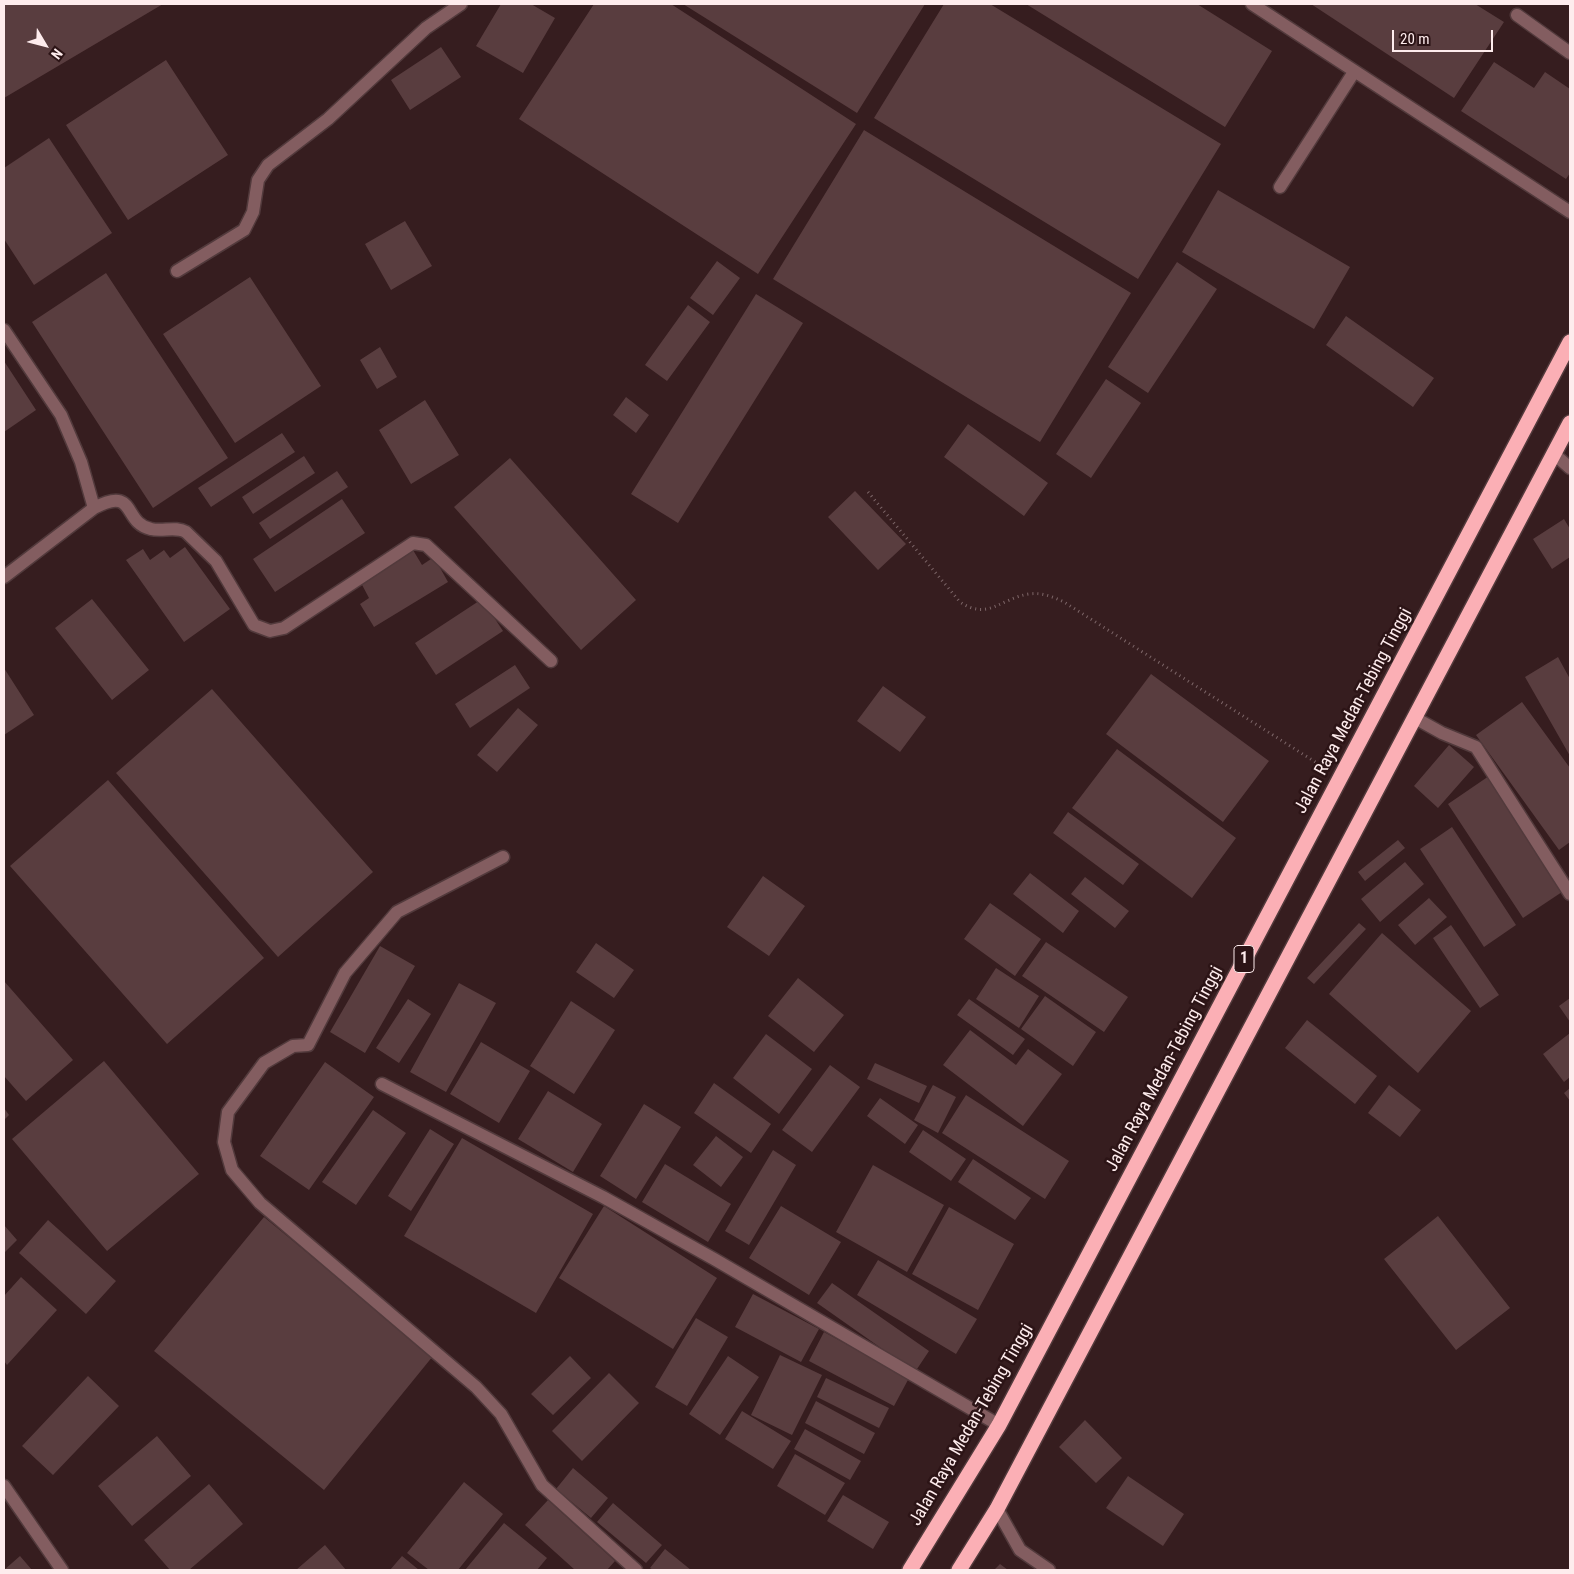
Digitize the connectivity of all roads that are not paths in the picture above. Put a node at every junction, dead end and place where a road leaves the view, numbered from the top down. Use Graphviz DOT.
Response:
graph roads {
  1 [pos="461,4"];
  2 [pos="1252,4"];
  3 [pos="1517,14"];
  4 [pos="1570,53"];
  5 [pos="1354,72"];
  6 [pos="1280,187"];
  7 [pos="1570,212"];
  8 [pos="177,271"];
  9 [pos="4,330"];
  10 [pos="1570,342"];
  11 [pos="1570,423"];
  12 [pos="1554,453"];
  13 [pos="1570,468"];
  14 [pos="94,508"];
  15 [pos="4,577"];
  16 [pos="551,661"];
  17 [pos="1415,718"];
  18 [pos="503,857"];
  19 [pos="1570,894"];
  20 [pos="382,1084"];
  21 [pos="998,1425"];
  22 [pos="4,1486"];
  23 [pos="997,1509"];
  24 [pos="62,1570"];
  25 [pos="636,1570"];
  26 [pos="910,1570"];
  27 [pos="960,1570"];
  28 [pos="1049,1570"];
  1 -- 8 [label="street"];
  2 -- 5 [label="street"];
  3 -- 4 [label="street"];
  5 -- 6 [label="street"];
  5 -- 7 [label="street"];
  9 -- 14 [label="street"];
  10 -- 21 [label="highway, Jalan Raya Medan-Tebing Tinggi / 1"];
  11 -- 12 [label="highway, 1"];
  12 -- 13 [label="street"];
  12 -- 17 [label="highway, 1"];
  14 -- 15 [label="street"];
  14 -- 16 [label="street"];
  17 -- 19 [label="street"];
  17 -- 23 [label="highway, 1"];
  18 -- 25 [label="street"];
  20 -- 21 [label="street"];
  21 -- 26 [label="highway, Jalan Raya Medan-Tebing Tinggi / 1"];
  22 -- 24 [label="street"];
  23 -- 27 [label="highway, 1"];
  23 -- 28 [label="street"];
}
